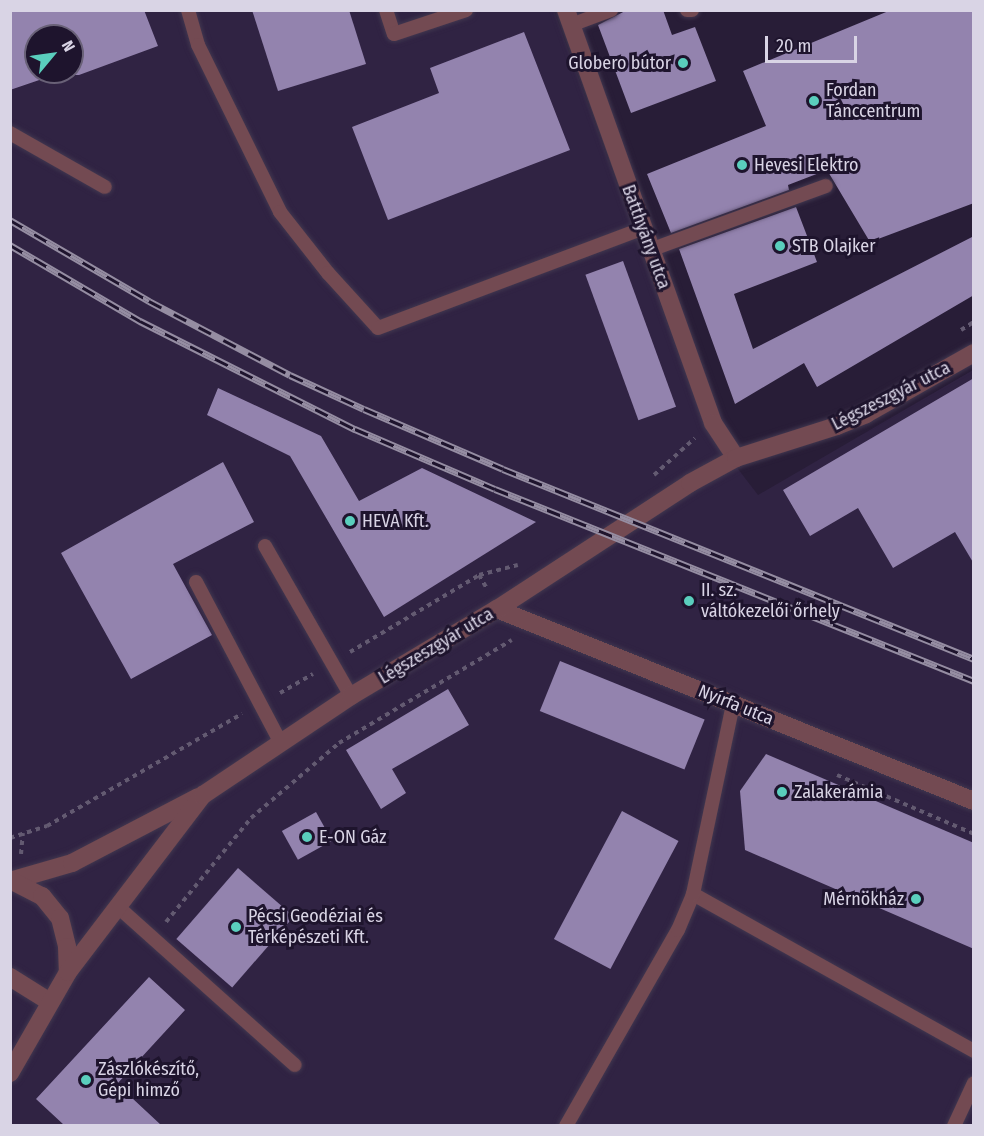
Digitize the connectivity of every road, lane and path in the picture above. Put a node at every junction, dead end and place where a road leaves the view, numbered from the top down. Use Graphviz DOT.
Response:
graph roads {
  1 [pos="188,10"];
  2 [pos="386,10"];
  3 [pos="466,10"];
  4 [pos="611,10"];
  5 [pos="687,10"];
  6 [pos="692,10"];
  7 [pos="568,18"];
  8 [pos="10,133"];
  9 [pos="105,186"];
  10 [pos="826,186"];
  11 [pos="642,229"];
  12 [pos="650,250"];
  13 [pos="974,322"];
  14 [pos="953,335"];
  15 [pos="974,353"];
  16 [pos="713,423"];
  17 [pos="736,458"];
  18 [pos="645,482"];
  19 [pos="265,546"];
  20 [pos="522,564"];
  21 [pos="196,582"];
  22 [pos="497,609"];
  23 [pos="517,637"];
  24 [pos="332,663"];
  25 [pos="351,696"];
  26 [pos="733,704"];
  27 [pos="260,705"];
  28 [pos="281,743"];
  29 [pos="203,795"];
  30 [pos="974,801"];
  31 [pos="10,838"];
  32 [pos="11,881"];
  33 [pos="693,894"];
  34 [pos="118,907"];
  35 [pos="153,938"];
  36 [pos="68,972"];
  37 [pos="10,977"];
  38 [pos="50,1002"];
  39 [pos="974,1050"];
  40 [pos="295,1065"];
  41 [pos="10,1073"];
  42 [pos="974,1083"];
  43 [pos="566,1125"];
  44 [pos="954,1125"];
  1 -- 11 [label="lane"];
  2 -- 3 [label="lane"];
  4 -- 7 [label="lane"];
  5 -- 6 [label="lane"];
  7 -- 11 [label="street, Batthyány utca"];
  8 -- 9 [label="lane"];
  10 -- 12 [label="lane"];
  11 -- 12 [label="street, Batthyány utca"];
  12 -- 16 [label="street, Batthyány utca"];
  13 -- 14 [label="path"];
  15 -- 17 [label="street, Légszeszgyár utca"];
  16 -- 17 [label="street, Batthyány utca"];
  16 -- 18 [label="path"];
  17 -- 22 [label="street, Légszeszgyár utca"];
  19 -- 24 [label="lane"];
  20 -- 24 [label="path"];
  21 -- 27 [label="lane"];
  22 -- 25 [label="street, Légszeszgyár utca"];
  22 -- 26 [label="street, Nyírfa utca"];
  23 -- 35 [label="path"];
  24 -- 25 [label="lane"];
  24 -- 27 [label="path"];
  25 -- 28 [label="street, Légszeszgyár utca"];
  26 -- 30 [label="street, Nyírfa utca"];
  26 -- 33 [label="lane"];
  27 -- 28 [label="lane"];
  27 -- 31 [label="path"];
  28 -- 29 [label="street, Légszeszgyár utca"];
  29 -- 32 [label="street"];
  29 -- 34 [label="street, Légszeszgyár utca"];
  32 -- 36 [label="street"];
  33 -- 39 [label="lane"];
  33 -- 43 [label="lane"];
  34 -- 35 [label="lane"];
  34 -- 36 [label="street, Légszeszgyár utca"];
  35 -- 40 [label="lane"];
  36 -- 38 [label="street, Légszeszgyár utca"];
  37 -- 38 [label="street"];
  38 -- 41 [label="street, Légszeszgyár utca"];
  42 -- 44 [label="lane"];
}
